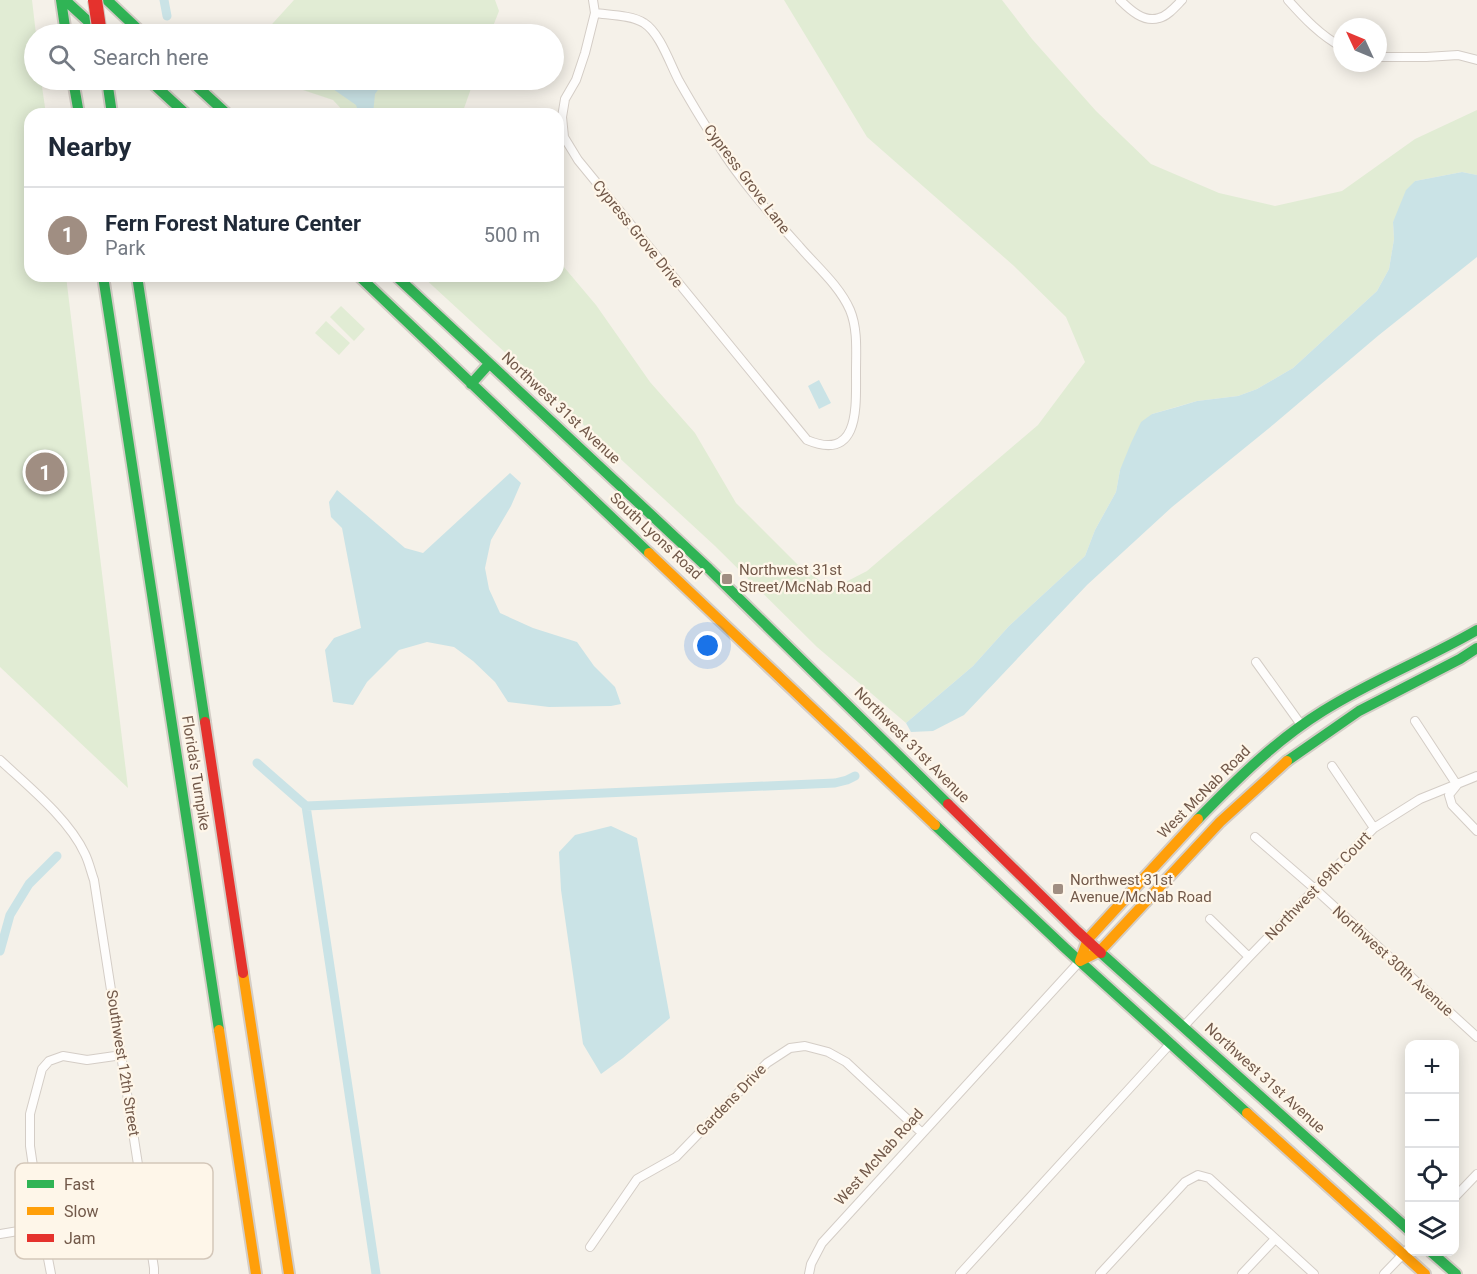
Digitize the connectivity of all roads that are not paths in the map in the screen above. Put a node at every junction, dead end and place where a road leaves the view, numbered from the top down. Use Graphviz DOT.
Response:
graph roads {
  1 [pos="63,0"];
  2 [pos="95,0"];
  3 [pos="107,0"];
  4 [pos="593,0"];
  5 [pos="1120,0"];
  6 [pos="1182,0"];
  7 [pos="1288,0"];
  8 [pos="595,13"];
  9 [pos="65,24"];
  10 [pos="90,24"];
  11 [pos="99,24"];
  12 [pos="132,24"];
  13 [pos="1333,41"];
  14 [pos="1387,57"];
  15 [pos="1477,60"];
  16 [pos="75,90"];
  17 [pos="108,90"];
  18 [pos="161,90"];
  19 [pos="201,90"];
  20 [pos="78,108"];
  21 [pos="111,108"];
  22 [pos="180,108"];
  23 [pos="221,108"];
  24 [pos="563,108"];
  25 [pos="564,137"];
  26 [pos="104,282"];
  27 [pos="138,282"];
  28 [pos="365,282"];
  29 [pos="402,282"];
  30 [pos="489,364"];
  31 [pos="471,384"];
  32 [pos="807,440"];
  33 [pos="1477,630"];
  34 [pos="1477,648"];
  35 [pos="1256,662"];
  36 [pos="1416,721"];
  37 [pos="1302,726"];
  38 [pos="0,760"];
  39 [pos="1332,766"];
  40 [pos="1477,776"];
  41 [pos="1457,785"];
  42 [pos="1374,828"];
  43 [pos="1477,831"];
  44 [pos="1255,837"];
  45 [pos="1314,889"];
  46 [pos="1210,919"];
  47 [pos="1088,939"];
  48 [pos="1100,951"];
  49 [pos="1249,957"];
  50 [pos="1080,961"];
  51 [pos="1183,1027"];
  52 [pos="1477,1037"];
  53 [pos="1171,1043"];
  54 [pos="122,1055"];
  55 [pos="922,1133"];
  56 [pos="33,1163"];
  57 [pos="138,1163"];
  58 [pos="1477,1174"];
  59 [pos="1459,1194"];
  60 [pos="1405,1227"];
  61 [pos="15,1232"];
  62 [pos="0,1234"];
  63 [pos="1275,1239"];
  64 [pos="590,1247"];
  65 [pos="1405,1249"];
  66 [pos="1405,1251"];
  67 [pos="1411,1256"];
  68 [pos="1436,1256"];
  69 [pos="48,1259"];
  70 [pos="153,1259"];
  71 [pos="51,1274"];
  72 [pos="154,1274"];
  73 [pos="256,1274"];
  74 [pos="289,1274"];
  75 [pos="809,1274"];
  76 [pos="960,1274"];
  77 [pos="1100,1274"];
  78 [pos="1242,1274"];
  79 [pos="1314,1274"];
  80 [pos="1384,1274"];
  81 [pos="1425,1274"];
  82 [pos="1456,1274"];
  1 -- 9 [label="main road"];
  1 -- 10 [label="main road"];
  2 -- 11 [label="main road, bridge"];
  3 -- 12 [label="main road"];
  4 -- 8 [label="street, Cypress Grove Drive"];
  5 -- 6 [label="street"];
  7 -- 13 [label="street"];
  8 -- 24 [label="street, Cypress Grove Drive"];
  8 -- 32 [label="street, Cypress Grove Lane"];
  14 -- 15 [label="street"];
  16 -- 20 [label="main road"];
  17 -- 21 [label="main road"];
  18 -- 22 [label="main road"];
  19 -- 23 [label="main road"];
  25 -- 32 [label="street, Cypress Grove Drive"];
  26 -- 73 [label="main road, Florida's Turnpike"];
  27 -- 74 [label="main road, Florida's Turnpike"];
  28 -- 31 [label="main road, South Lyons Road"];
  29 -- 30 [label="main road, Northwest 31st Avenue"];
  30 -- 31 [label="main road"];
  30 -- 47 [label="main road, Northwest 31st Avenue"];
  31 -- 50 [label="main road, South Lyons Road"];
  33 -- 37 [label="main road, West McNab Road"];
  34 -- 48 [label="main road, West McNab Road"];
  35 -- 37 [label="street"];
  36 -- 41 [label="street"];
  37 -- 47 [label="main road, West McNab Road"];
  38 -- 54 [label="street, Southwest 12th Street"];
  39 -- 42 [label="street"];
  40 -- 41 [label="street, Northwest 69th Court"];
  41 -- 42 [label="street, Northwest 69th Court"];
  41 -- 43 [label="street"];
  42 -- 45 [label="street, Northwest 69th Court"];
  44 -- 45 [label="street, Northwest 30th Avenue"];
  45 -- 49 [label="street, Northwest 69th Court"];
  45 -- 52 [label="street, Northwest 30th Avenue"];
  46 -- 49 [label="street"];
  47 -- 48 [label="main road, Northwest 31st Avenue"];
  47 -- 50 [label="main road, West McNab Road"];
  48 -- 50 [label="main road, West McNab Road"];
  48 -- 51 [label="main road, Northwest 31st Avenue"];
  49 -- 51 [label="street, Northwest 69th Court"];
  50 -- 53 [label="main road"];
  50 -- 55 [label="street, West McNab Road"];
  51 -- 60 [label="main road, Northwest 31st Avenue"];
  53 -- 65 [label="main road"];
  53 -- 76 [label="street"];
  54 -- 56 [label="street"];
  54 -- 57 [label="street, Southwest 12th Street"];
  55 -- 64 [label="street, Gardens Drive"];
  55 -- 75 [label="street, West McNab Road"];
  58 -- 59 [label="street"];
  61 -- 62 [label="street"];
  63 -- 77 [label="street"];
  63 -- 78 [label="street"];
  63 -- 79 [label="street"];
  66 -- 80 [label="street"];
  67 -- 81 [label="main road"];
  68 -- 82 [label="main road"];
  69 -- 71 [label="street"];
  70 -- 72 [label="street, Southwest 12th Street"];
}
